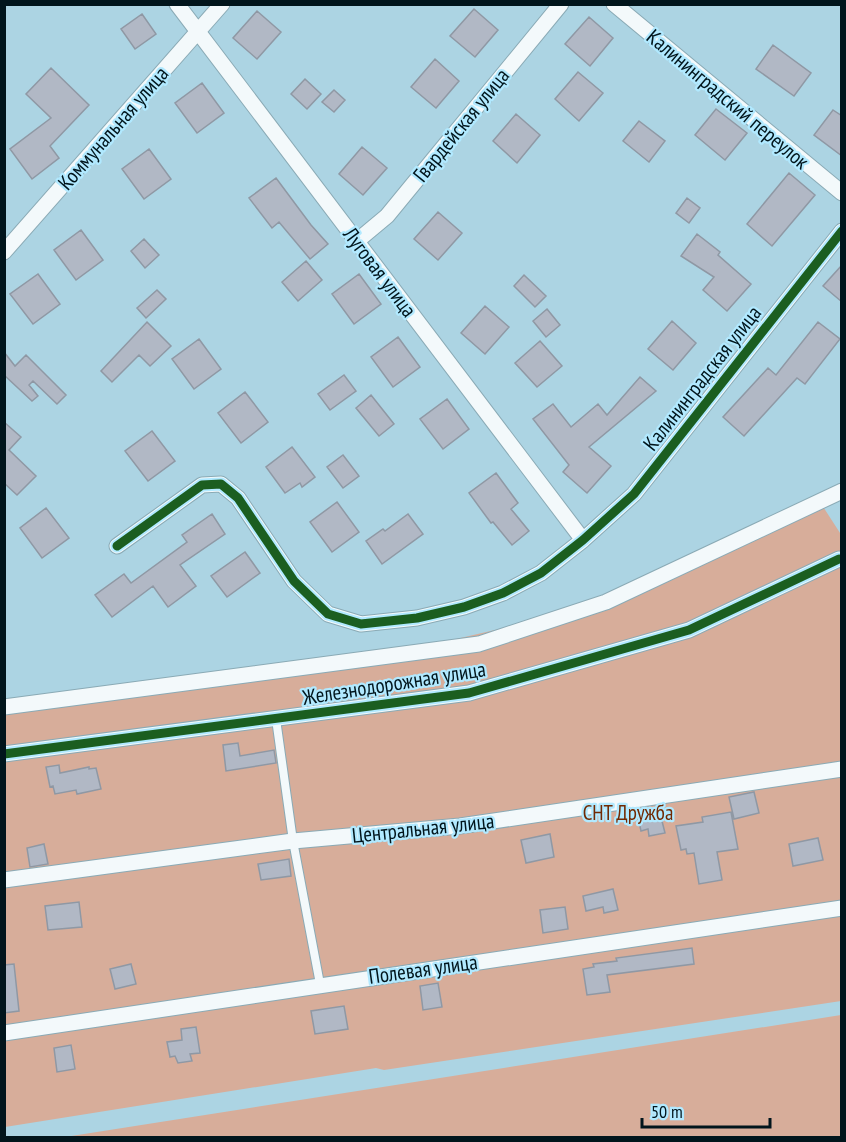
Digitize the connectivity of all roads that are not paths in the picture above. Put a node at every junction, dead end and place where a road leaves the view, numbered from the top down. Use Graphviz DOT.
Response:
graph roads {
  1 [pos="177,4"];
  2 [pos="222,4"];
  3 [pos="561,4"];
  4 [pos="614,4"];
  5 [pos="198,31"];
  6 [pos="842,194"];
  7 [pos="842,231"];
  8 [pos="357,242"];
  9 [pos="4,252"];
  10 [pos="842,491"];
  11 [pos="583,540"];
  12 [pos="117,546"];
  13 [pos="841,560"];
  14 [pos="4,707"];
  15 [pos="276,719"];
  16 [pos="4,754"];
  17 [pos="842,769"];
  18 [pos="293,841"];
  19 [pos="4,880"];
  20 [pos="842,908"];
  21 [pos="320,984"];
  22 [pos="4,1033"];
  1 -- 5 [label="street, Луговая улица"];
  2 -- 5 [label="street, Коммунальная улица"];
  3 -- 8 [label="street, Гвардейская улица"];
  4 -- 6 [label="street, Калининградский переулок"];
  5 -- 8 [label="street, Луговая улица"];
  5 -- 9 [label="street, Коммунальная улица"];
  7 -- 11 [label="street, Калининградская улица"];
  8 -- 11 [label="street, Луговая улица"];
  10 -- 14 [label="street"];
  11 -- 12 [label="street, Калининградская улица"];
  13 -- 15 [label="street, Железнодорожная улица"];
  15 -- 16 [label="street, Железнодорожная улица"];
  15 -- 18 [label="lane"];
  17 -- 18 [label="street, Центральная улица"];
  18 -- 19 [label="street, Центральная улица"];
  18 -- 21 [label="lane"];
  20 -- 21 [label="street, Полевая улица"];
  21 -- 22 [label="street, Полевая улица"];
}
